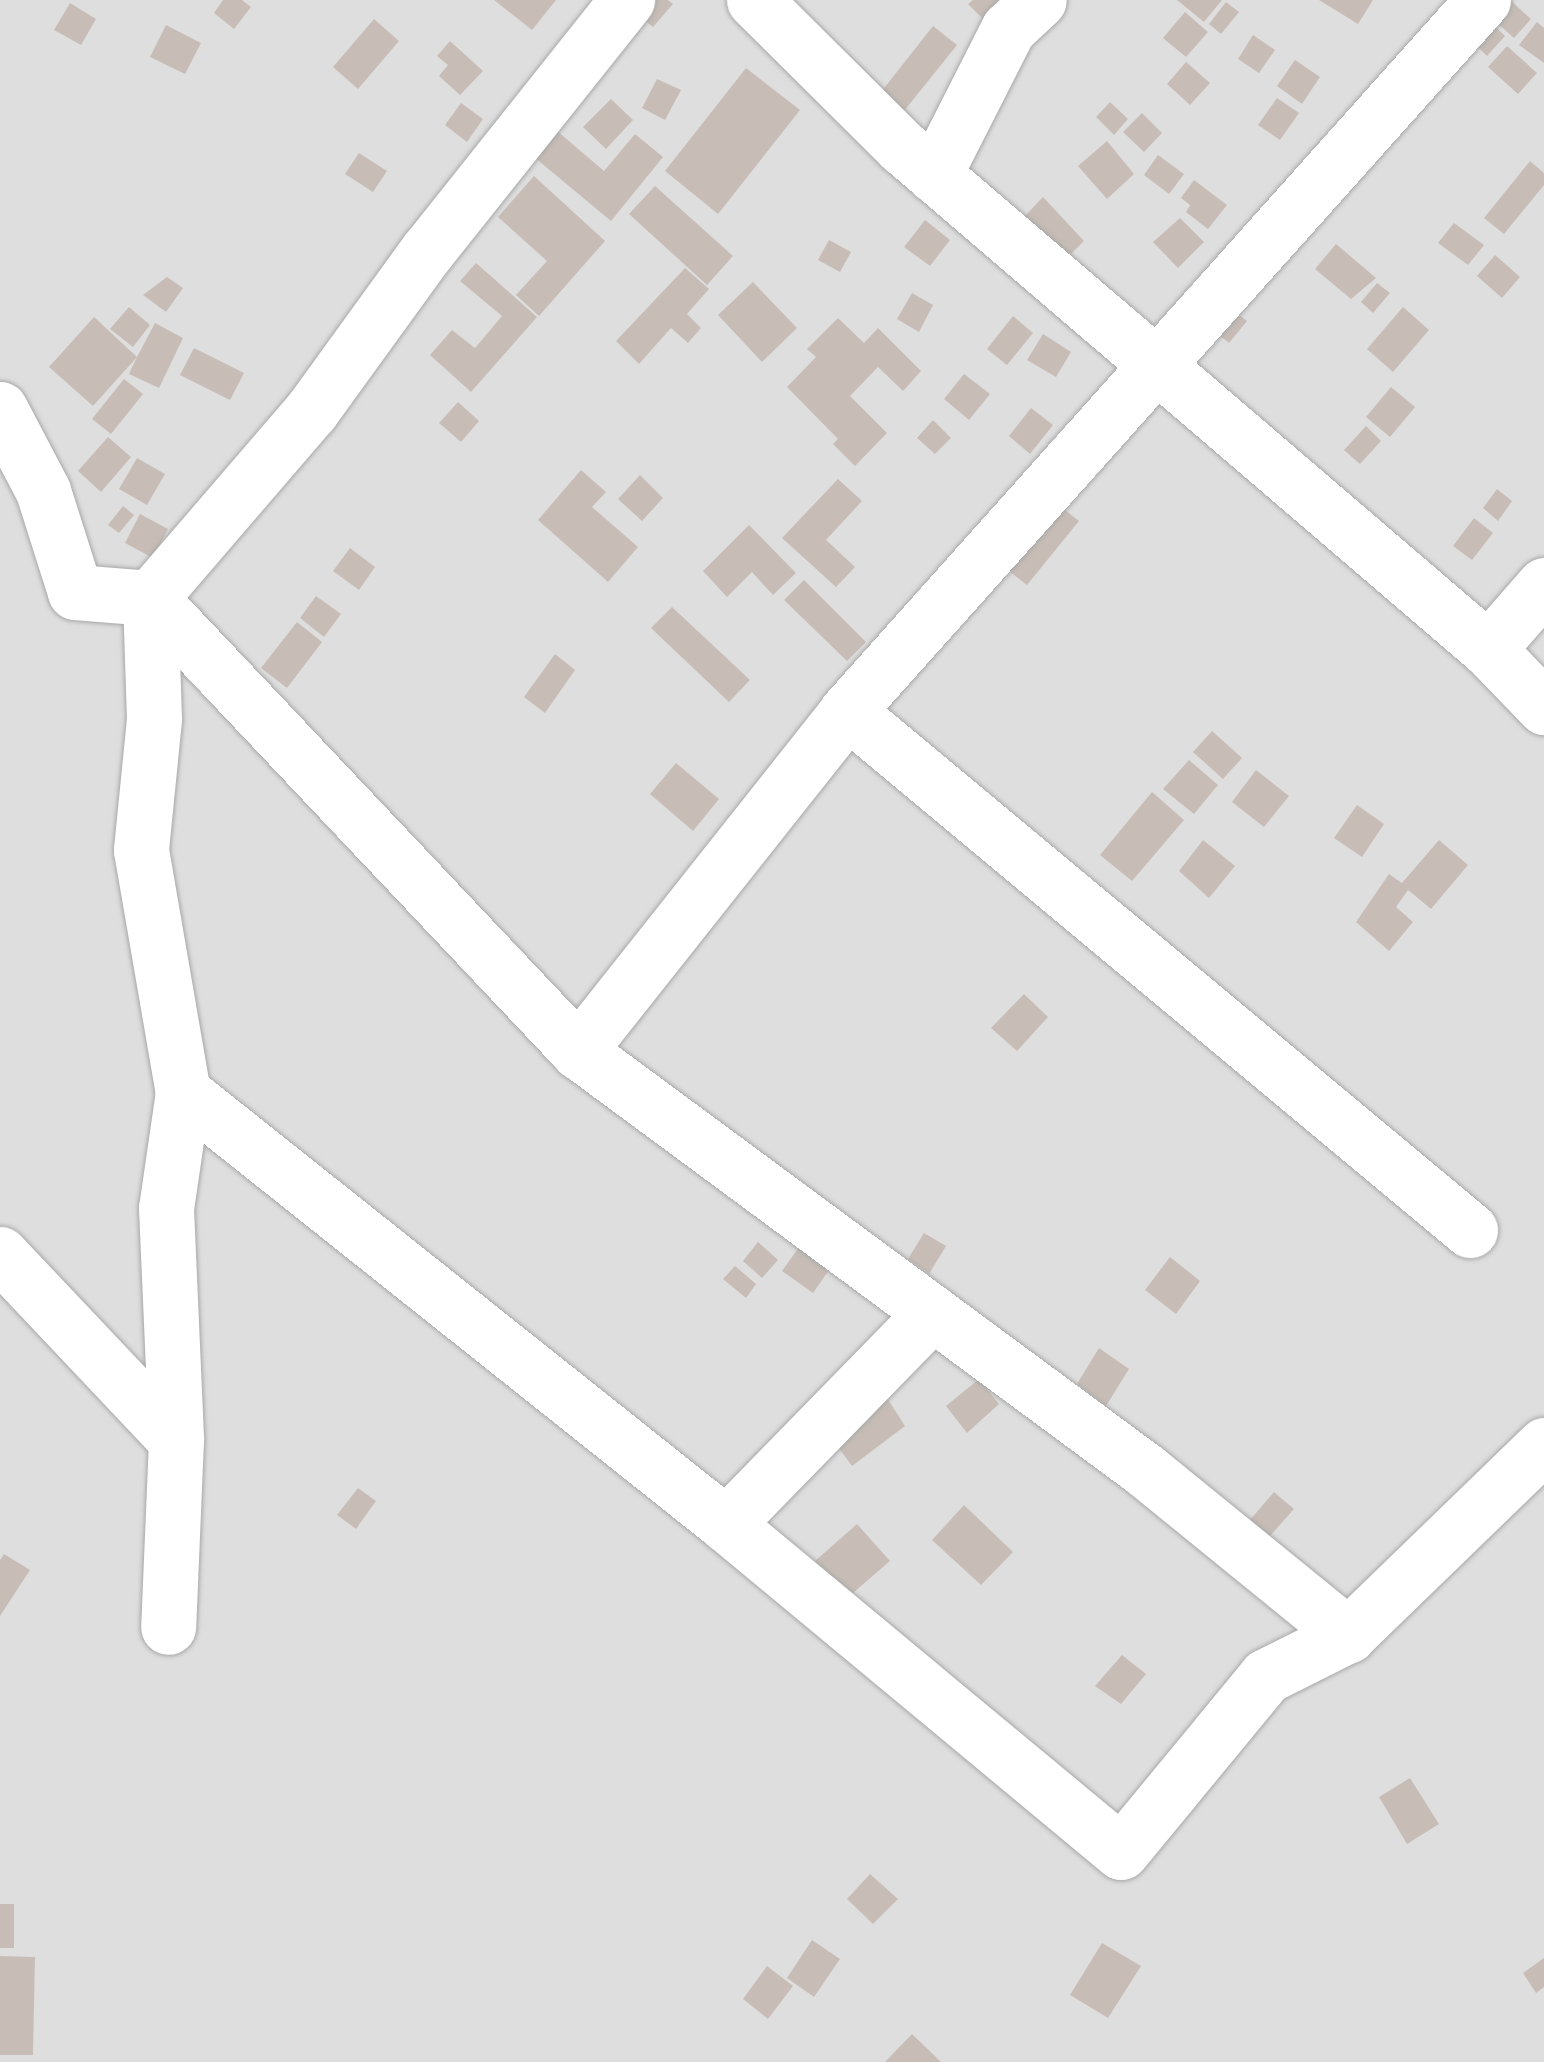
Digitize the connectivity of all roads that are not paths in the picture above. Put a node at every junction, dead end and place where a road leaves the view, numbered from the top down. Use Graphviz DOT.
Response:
graph roads {
  1 [pos="627,0"];
  2 [pos="754,0"];
  3 [pos="1039,0"];
  4 [pos="1483,0"];
  5 [pos="934,175"];
  6 [pos="1160,366"];
  7 [pos="0,410"];
  8 [pos="1544,584"];
  9 [pos="150,598"];
  10 [pos="1488,649"];
  11 [pos="1544,706"];
  12 [pos="847,712"];
  13 [pos="578,1051"];
  14 [pos="183,1092"];
  15 [pos="1470,1230"];
  16 [pos="0,1254"];
  17 [pos="932,1313"];
  18 [pos="176,1440"];
  19 [pos="1544,1445"];
  20 [pos="726,1524"];
  21 [pos="168,1626"];
  22 [pos="1348,1635"];
  1 -- 9 [label="street"];
  2 -- 5 [label="street"];
  3 -- 5 [label="street"];
  4 -- 6 [label="street"];
  5 -- 6 [label="street"];
  6 -- 10 [label="street"];
  6 -- 12 [label="street"];
  7 -- 9 [label="street"];
  8 -- 10 [label="street"];
  9 -- 13 [label="street"];
  9 -- 14 [label="street"];
  10 -- 11 [label="street"];
  12 -- 13 [label="street"];
  12 -- 15 [label="street"];
  13 -- 17 [label="street"];
  14 -- 18 [label="street"];
  14 -- 20 [label="street"];
  16 -- 18 [label="street"];
  17 -- 20 [label="street"];
  17 -- 22 [label="street"];
  18 -- 21 [label="street"];
  19 -- 22 [label="street"];
  20 -- 22 [label="street"];
}
